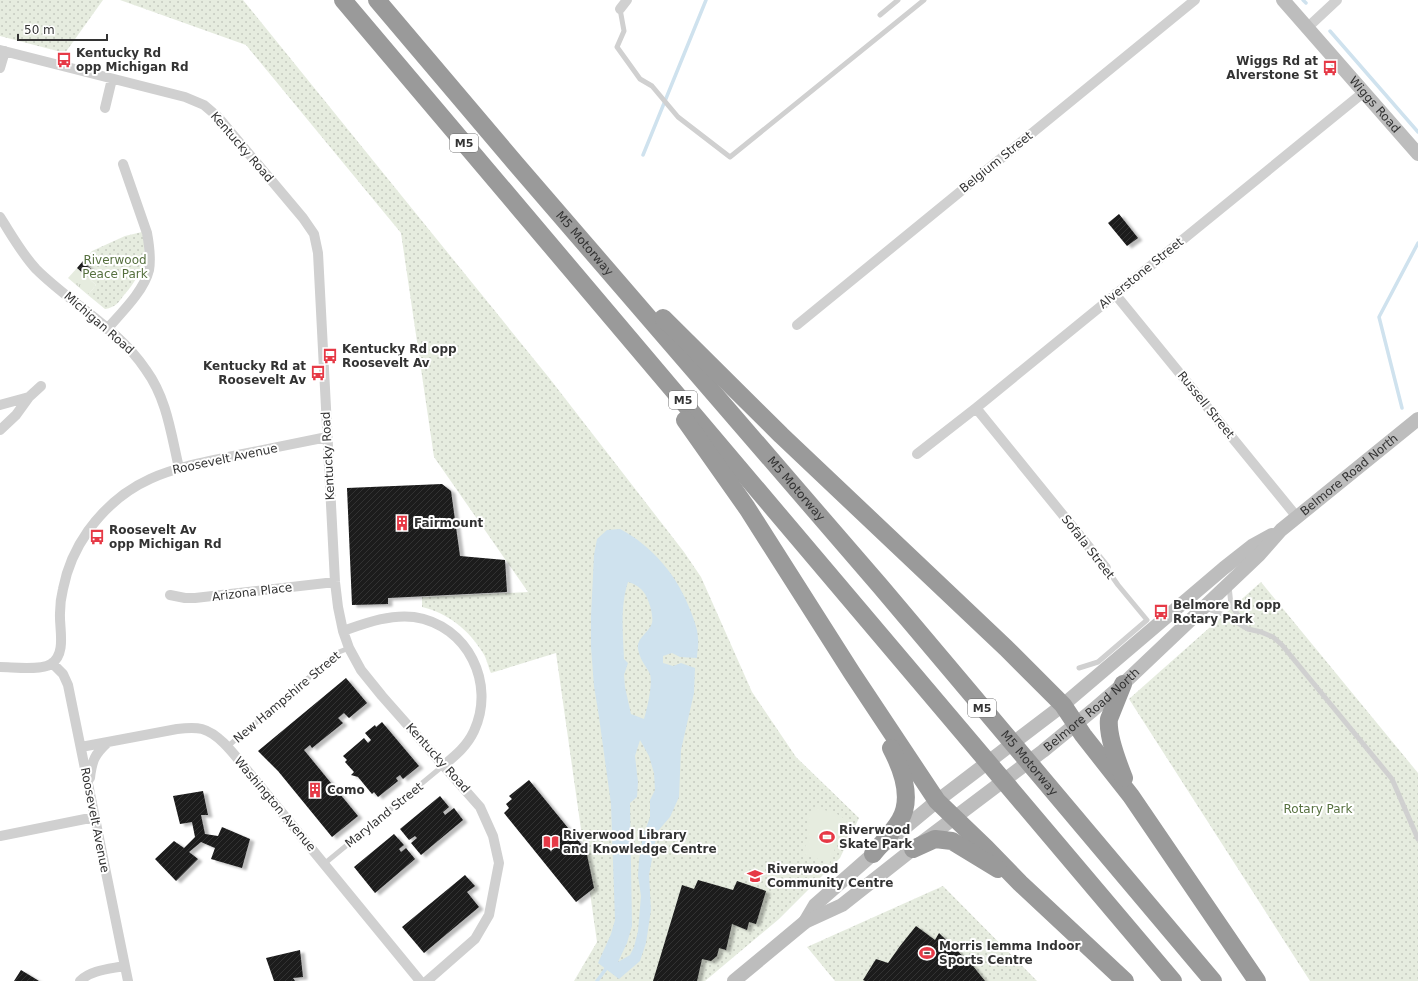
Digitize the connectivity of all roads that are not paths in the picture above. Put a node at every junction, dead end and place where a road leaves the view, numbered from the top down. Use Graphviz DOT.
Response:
graph roads {
  1 [pos="343,0"];
  2 [pos="377,0"];
  3 [pos="628,0"];
  4 [pos="898,0"];
  5 [pos="924,0"];
  6 [pos="1195,0"];
  7 [pos="1283,0"];
  8 [pos="1337,0"];
  9 [pos="620,9"];
  10 [pos="880,15"];
  11 [pos="1307,28"];
  12 [pos="2,50"];
  13 [pos="0,68"];
  14 [pos="112,79"];
  15 [pos="1364,92"];
  16 [pos="105,108"];
  17 [pos="1418,154"];
  18 [pos="122,164"];
  19 [pos="0,217"];
  20 [pos="562,217"];
  21 [pos="585,286"];
  22 [pos="1115,294"];
  23 [pos="797,325"];
  24 [pos="107,329"];
  25 [pos="41,386"];
  26 [pos="29,397"];
  27 [pos="0,405"];
  28 [pos="976,408"];
  29 [pos="1418,419"];
  30 [pos="0,430"];
  31 [pos="327,437"];
  32 [pos="917,454"];
  33 [pos="179,468"];
  34 [pos="1297,517"];
  35 [pos="1281,530"];
  36 [pos="1106,568"];
  37 [pos="335,582"];
  38 [pos="1229,584"];
  39 [pos="170,595"];
  40 [pos="1203,608"];
  41 [pos="1244,627"];
  42 [pos="343,631"];
  43 [pos="349,648"];
  44 [pos="52,663"];
  45 [pos="0,667"];
  46 [pos="1078,668"];
  47 [pos="852,673"];
  48 [pos="1123,684"];
  49 [pos="1063,705"];
  50 [pos="1076,724"];
  51 [pos="110,741"];
  52 [pos="81,747"];
  53 [pos="227,747"];
  54 [pos="444,765"];
  55 [pos="89,785"];
  56 [pos="1131,796"];
  57 [pos="937,801"];
  58 [pos="95,817"];
  59 [pos="954,818"];
  60 [pos="0,836"];
  61 [pos="1418,839"];
  62 [pos="913,849"];
  63 [pos="873,854"];
  64 [pos="324,864"];
  65 [pos="1020,883"];
  66 [pos="805,922"];
  67 [pos="124,966"];
  68 [pos="80,981"];
  69 [pos="128,981"];
  70 [pos="420,981"];
  71 [pos="427,981"];
  72 [pos="734,981"];
  73 [pos="1125,981"];
  74 [pos="1173,981"];
  75 [pos="1213,981"];
  76 [pos="1257,981"];
  1 -- 21 [label="highway, M5"];
  2 -- 20 [label="highway, M5 Motorway / M5"];
  3 -- 9 [label="street"];
  4 -- 10 [label="lane"];
  5 -- 9 [label="lane"];
  6 -- 23 [label="street, Belgium Street"];
  7 -- 11 [label="main road, Wiggs Road"];
  8 -- 11 [label="street"];
  11 -- 15 [label="main road, Wiggs Road"];
  12 -- 13 [label="street"];
  12 -- 14 [label="street, Kentucky Road"];
  14 -- 16 [label="street"];
  14 -- 31 [label="street, Kentucky Road"];
  15 -- 17 [label="main road, Wiggs Road"];
  15 -- 22 [label="street, Alverstone Street"];
  18 -- 24 [label="street"];
  19 -- 24 [label="street, Michigan Road"];
  20 -- 49 [label="highway"];
  20 -- 75 [label="highway, M5 Motorway / M5"];
  21 -- 47 [label="highway"];
  21 -- 74 [label="highway, M5"];
  22 -- 28 [label="street, Alverstone Street"];
  22 -- 34 [label="street, Russell Street"];
  24 -- 33 [label="street, Michigan Road"];
  25 -- 26 [label="street"];
  26 -- 27 [label="street"];
  26 -- 30 [label="street"];
  28 -- 32 [label="street, Alverstone Street"];
  28 -- 36 [label="street, Sofala Street"];
  29 -- 34 [label="main road, Belmore Road North"];
  31 -- 33 [label="street, Roosevelt Avenue"];
  31 -- 37 [label="street, Kentucky Road"];
  33 -- 44 [label="street, Roosevelt Avenue"];
  34 -- 35 [label="main road, Belmore Road North"];
  35 -- 38 [label="main road, Belmore Road North"];
  35 -- 49 [label="main road, Belmore Road North"];
  36 -- 46 [label="lane, Sofala Street"];
  37 -- 39 [label="street, Arizona Place"];
  37 -- 42 [label="street, Kentucky Road"];
  38 -- 40 [label="main road, Belmore Road North"];
  38 -- 41 [label="lane"];
  40 -- 41 [label="lane"];
  40 -- 48 [label="main road, Belmore Road North"];
  41 -- 61 [label="lane"];
  42 -- 43 [label="street, Kentucky Road"];
  42 -- 54 [label="street"];
  43 -- 53 [label="lane, New Hampshire Street"];
  43 -- 54 [label="street, Kentucky Road"];
  44 -- 45 [label="street"];
  44 -- 52 [label="street, Roosevelt Avenue"];
  47 -- 57 [label="highway"];
  47 -- 63 [label="highway"];
  48 -- 50 [label="main road, Belmore Road North"];
  48 -- 56 [label="highway"];
  49 -- 50 [label="highway"];
  49 -- 57 [label="main road, Belmore Road North"];
  50 -- 56 [label="highway"];
  50 -- 59 [label="main road, Belmore Road North"];
  51 -- 52 [label="street, Washington Avenue"];
  51 -- 53 [label="street, Washington Avenue"];
  51 -- 55 [label="street"];
  52 -- 55 [label="street, Roosevelt Avenue"];
  53 -- 64 [label="street, Washington Avenue"];
  54 -- 64 [label="lane, Maryland Street"];
  54 -- 71 [label="street, Kentucky Road"];
  55 -- 58 [label="street, Roosevelt Avenue"];
  56 -- 76 [label="highway"];
  57 -- 59 [label="highway"];
  57 -- 63 [label="main road, Belmore Road North"];
  58 -- 60 [label="street"];
  58 -- 67 [label="street, Roosevelt Avenue"];
  59 -- 62 [label="main road, Belmore Road North"];
  59 -- 65 [label="highway"];
  62 -- 65 [label="highway"];
  62 -- 66 [label="main road, Belmore Road North"];
  63 -- 66 [label="main road, Belmore Road North"];
  64 -- 70 [label="street, Washington Avenue"];
  65 -- 73 [label="highway"];
  66 -- 72 [label="main road, Belmore Road North"];
  67 -- 68 [label="street"];
  67 -- 69 [label="street, Roosevelt Avenue"];
}
